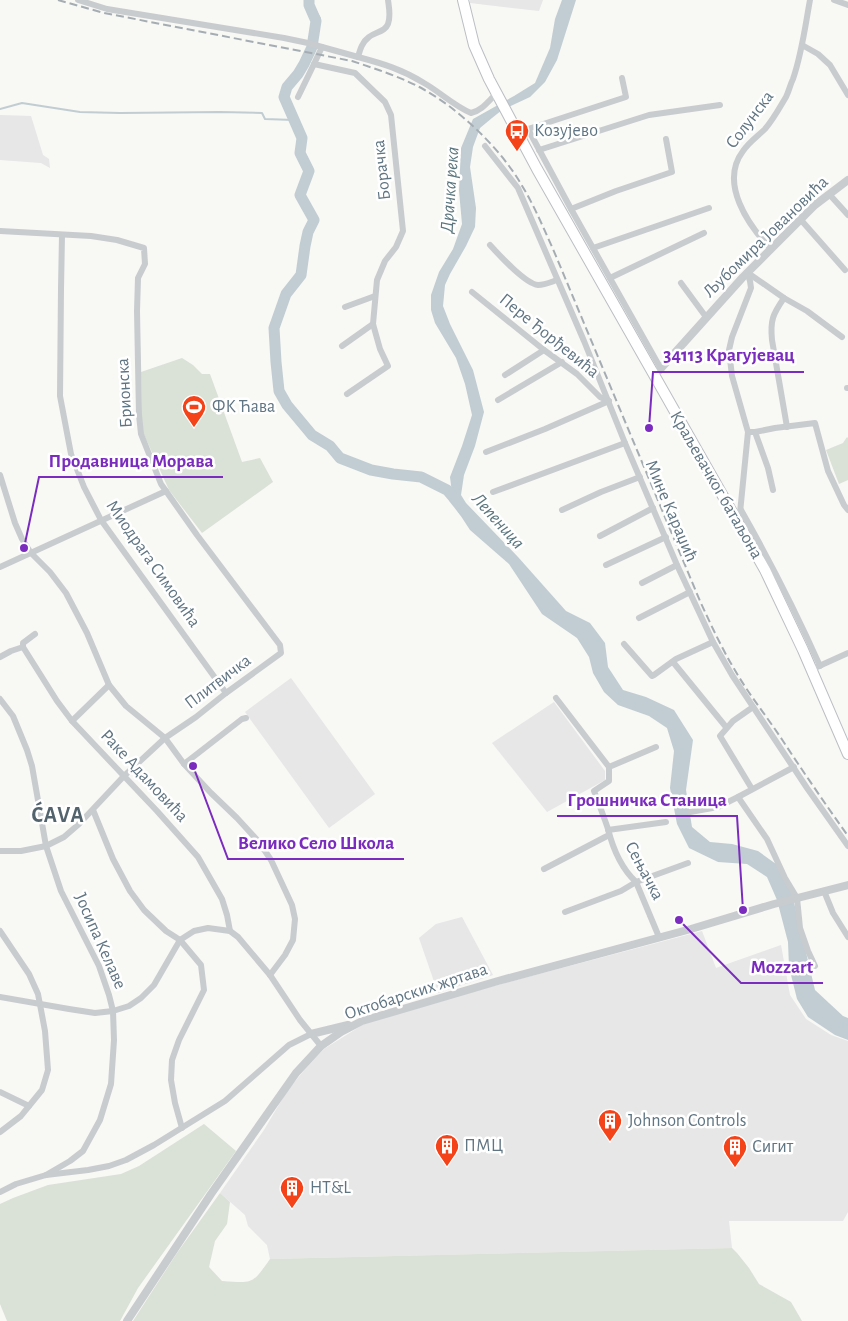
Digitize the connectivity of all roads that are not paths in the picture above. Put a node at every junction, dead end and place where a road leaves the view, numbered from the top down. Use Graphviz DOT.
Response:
graph roads {
  1 [pos="78,0"];
  2 [pos="388,0"];
  3 [pos="464,0"];
  4 [pos="810,0"];
  5 [pos="834,0"];
  6 [pos="848,6"];
  7 [pos="802,45"];
  8 [pos="319,46"];
  9 [pos="358,58"];
  10 [pos="314,64"];
  11 [pos="622,78"];
  12 [pos="497,94"];
  13 [pos="848,95"];
  14 [pos="298,97"];
  15 [pos="720,105"];
  16 [pos="666,139"];
  17 [pos="485,146"];
  18 [pos="538,150"];
  19 [pos="848,180"];
  20 [pos="829,194"];
  21 [pos="570,208"];
  22 [pos="709,208"];
  23 [pos="848,215"];
  24 [pos="801,220"];
  25 [pos="0,231"];
  26 [pos="704,233"];
  27 [pos="62,235"];
  28 [pos="490,246"];
  29 [pos="593,248"];
  30 [pos="771,249"];
  31 [pos="845,270"];
  32 [pos="747,272"];
  33 [pos="610,278"];
  34 [pos="557,280"];
  35 [pos="681,283"];
  36 [pos="472,292"];
  37 [pos="376,296"];
  38 [pos="784,298"];
  39 [pos="345,307"];
  40 [pos="706,317"];
  41 [pos="373,324"];
  42 [pos="842,337"];
  43 [pos="342,346"];
  44 [pos="544,350"];
  45 [pos="562,362"];
  46 [pos="657,372"];
  47 [pos="504,375"];
  48 [pos="346,394"];
  49 [pos="498,400"];
  50 [pos="609,401"];
  51 [pos="787,427"];
  52 [pos="748,432"];
  53 [pos="756,432"];
  54 [pos="625,443"];
  55 [pos="486,452"];
  56 [pos="0,475"];
  57 [pos="640,477"];
  58 [pos="773,490"];
  59 [pos="166,491"];
  60 [pos="493,492"];
  61 [pos="653,508"];
  62 [pos="562,510"];
  63 [pos="741,510"];
  64 [pos="848,510"];
  65 [pos="101,520"];
  66 [pos="739,524"];
  67 [pos="600,536"];
  68 [pos="666,537"];
  69 [pos="31,553"];
  70 [pos="606,565"];
  71 [pos="678,565"];
  72 [pos="0,567"];
  73 [pos="642,583"];
  74 [pos="690,592"];
  75 [pos="639,618"];
  76 [pos="35,634"];
  77 [pos="712,642"];
  78 [pos="624,644"];
  79 [pos="280,645"];
  80 [pos="23,647"];
  81 [pos="848,653"];
  82 [pos="0,657"];
  83 [pos="673,662"];
  84 [pos="816,668"];
  85 [pos="109,685"];
  86 [pos="226,693"];
  87 [pos="0,698"];
  88 [pos="556,698"];
  89 [pos="753,707"];
  90 [pos="246,718"];
  91 [pos="72,721"];
  92 [pos="726,727"];
  93 [pos="165,738"];
  94 [pos="656,747"];
  95 [pos="848,754"];
  96 [pos="184,764"];
  97 [pos="609,767"];
  98 [pos="794,767"];
  99 [pos="124,776"];
  100 [pos="752,789"];
  101 [pos="738,797"];
  102 [pos="92,810"];
  103 [pos="690,812"];
  104 [pos="666,822"];
  105 [pos="609,833"];
  106 [pos="46,846"];
  107 [pos="848,846"];
  108 [pos="0,851"];
  109 [pos="688,862"];
  110 [pos="544,869"];
  111 [pos="636,882"];
  112 [pos="848,885"];
  113 [pos="824,891"];
  114 [pos="794,899"];
  115 [pos="564,912"];
  116 [pos="0,931"];
  117 [pos="230,931"];
  118 [pos="659,937"];
  119 [pos="848,937"];
  120 [pos="180,940"];
  121 [pos="815,966"];
  122 [pos="270,975"];
  123 [pos="0,996"];
  124 [pos="41,1004"];
  125 [pos="113,1011"];
  126 [pos="362,1021"];
  127 [pos="312,1034"];
  128 [pos="321,1046"];
  129 [pos="0,1092"];
  130 [pos="29,1106"];
  131 [pos="182,1128"];
  132 [pos="0,1132"];
  133 [pos="46,1175"];
  134 [pos="0,1192"];
  135 [pos="127,1321"];
  1 -- 8 [label="street"];
  2 -- 9 [label="street"];
  3 -- 12 [label="main road"];
  4 -- 7 [label="street, Солунска"];
  5 -- 6 [label="street"];
  7 -- 13 [label="street"];
  7 -- 30 [label="street, Солунска"];
  8 -- 9 [label="street"];
  8 -- 10 [label="street"];
  9 -- 12 [label="street"];
  10 -- 14 [label="street"];
  10 -- 37 [label="street, Борачка"];
  11 -- 18 [label="street"];
  12 -- 46 [label="main road, Краљевачког батаљона"];
  15 -- 18 [label="street"];
  16 -- 21 [label="street"];
  17 -- 34 [label="street, Мине Караџић"];
  18 -- 21 [label="street"];
  19 -- 20 [label="street, Љубомира Јовановића"];
  20 -- 23 [label="street"];
  20 -- 24 [label="street, Љубомира Јовановића"];
  21 -- 29 [label="street"];
  22 -- 29 [label="street"];
  24 -- 30 [label="street, Љубомира Јовановића"];
  24 -- 31 [label="street"];
  25 -- 27 [label="street"];
  26 -- 33 [label="street"];
  27 -- 59 [label="street, Брионска"];
  27 -- 65 [label="street, Миодрага Симовића"];
  28 -- 34 [label="street"];
  29 -- 33 [label="street"];
  30 -- 32 [label="street, Љубомира Јовановића"];
  32 -- 38 [label="street"];
  32 -- 40 [label="street, Љубомира Јовановића"];
  32 -- 52 [label="street"];
  33 -- 46 [label="street"];
  34 -- 50 [label="street, Мине Караџић"];
  35 -- 40 [label="street, Љубомира Јовановића"];
  36 -- 44 [label="street, Пере Ђорђевића"];
  37 -- 39 [label="street"];
  37 -- 41 [label="street, Борачка"];
  38 -- 42 [label="street"];
  38 -- 51 [label="street"];
  40 -- 46 [label="street, Љубомира Јовановића"];
  41 -- 43 [label="street"];
  41 -- 48 [label="street, Борачка"];
  44 -- 45 [label="street, Пере Ђорђевића"];
  44 -- 47 [label="street"];
  45 -- 49 [label="street"];
  45 -- 50 [label="street, Пере Ђорђевића"];
  46 -- 66 [label="main road, Краљевачког батаљона"];
  50 -- 54 [label="street, Мине Караџић"];
  50 -- 55 [label="street"];
  51 -- 53 [label="street"];
  51 -- 64 [label="street"];
  52 -- 53 [label="street"];
  52 -- 63 [label="street"];
  53 -- 58 [label="street"];
  54 -- 57 [label="street, Мине Караџић"];
  54 -- 60 [label="street"];
  56 -- 69 [label="street"];
  57 -- 61 [label="street, Мине Караџић"];
  57 -- 62 [label="street"];
  59 -- 65 [label="street"];
  59 -- 79 [label="street, Брионска"];
  61 -- 67 [label="street"];
  61 -- 68 [label="street, Мине Караџић"];
  63 -- 66 [label="street"];
  63 -- 84 [label="street"];
  65 -- 69 [label="street"];
  65 -- 86 [label="street, Миодрага Симовића"];
  66 -- 84 [label="main road, Краљевачког батаљона"];
  68 -- 70 [label="street"];
  68 -- 71 [label="street, Мине Караџић"];
  69 -- 72 [label="street"];
  69 -- 85 [label="street"];
  71 -- 73 [label="street"];
  71 -- 74 [label="street, Мине Караџић"];
  74 -- 75 [label="street"];
  74 -- 77 [label="street, Мине Караџић"];
  76 -- 80 [label="street"];
  77 -- 83 [label="street"];
  77 -- 89 [label="street, Мине Караџић"];
  78 -- 83 [label="street"];
  79 -- 86 [label="street, Плитвичка"];
  80 -- 82 [label="street"];
  80 -- 91 [label="street, Раке Адамовића"];
  81 -- 84 [label="street"];
  83 -- 92 [label="street"];
  84 -- 95 [label="main road, Краљевачког батаљона"];
  85 -- 91 [label="street"];
  85 -- 93 [label="street"];
  86 -- 93 [label="street, Плитвичка"];
  87 -- 106 [label="street, Јосипа Келаве"];
  88 -- 97 [label="street"];
  89 -- 92 [label="street"];
  89 -- 98 [label="street, Мине Караџић"];
  90 -- 96 [label="street"];
  91 -- 99 [label="street, Раке Адамовића"];
  92 -- 100 [label="street"];
  93 -- 96 [label="street"];
  93 -- 99 [label="street, Плитвичка"];
  94 -- 97 [label="street"];
  96 -- 122 [label="street"];
  97 -- 105 [label="street, Сењачка"];
  98 -- 100 [label="street"];
  98 -- 107 [label="street, Мине Караџић"];
  99 -- 102 [label="street, Плитвичка"];
  99 -- 117 [label="street, Раке Адамовића"];
  100 -- 101 [label="street"];
  101 -- 103 [label="street"];
  101 -- 114 [label="street"];
  102 -- 106 [label="street, Плитвичка"];
  102 -- 120 [label="street"];
  104 -- 105 [label="street"];
  105 -- 110 [label="street"];
  105 -- 111 [label="street, Сењачка"];
  106 -- 108 [label="street"];
  106 -- 125 [label="street, Јосипа Келаве"];
  109 -- 111 [label="street"];
  111 -- 115 [label="street"];
  111 -- 118 [label="street, Сењачка"];
  112 -- 113 [label="street, Октобарских жртава"];
  113 -- 114 [label="street, Октобарских жртава"];
  113 -- 119 [label="street"];
  114 -- 118 [label="street, Октобарских жртава"];
  114 -- 121 [label="street"];
  116 -- 124 [label="street"];
  117 -- 120 [label="street"];
  117 -- 122 [label="street"];
  118 -- 126 [label="street, Октобарских жртава"];
  120 -- 125 [label="street"];
  120 -- 131 [label="street"];
  122 -- 127 [label="street"];
  123 -- 124 [label="street"];
  124 -- 125 [label="street"];
  124 -- 130 [label="street"];
  125 -- 133 [label="street, Јосипа Келаве"];
  126 -- 127 [label="street"];
  126 -- 128 [label="street, Октобарских жртава"];
  127 -- 128 [label="street"];
  127 -- 131 [label="street"];
  128 -- 135 [label="street, Октобарских жртава"];
  129 -- 130 [label="street"];
  130 -- 132 [label="street"];
  131 -- 133 [label="street"];
  133 -- 134 [label="street"];
}
